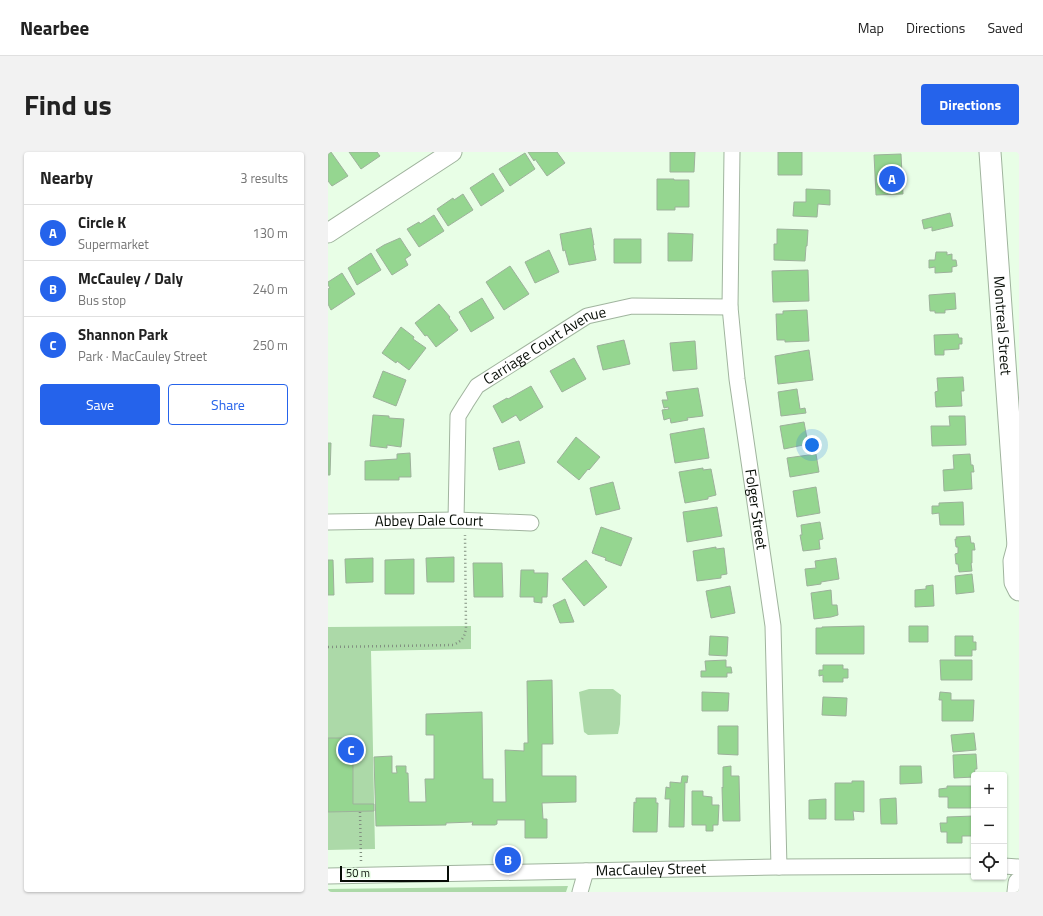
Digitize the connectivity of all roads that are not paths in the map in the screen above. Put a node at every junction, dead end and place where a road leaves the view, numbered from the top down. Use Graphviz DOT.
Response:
graph roads {
  1 [pos="452,152"];
  2 [pos="732,152"];
  3 [pos="990,152"];
  4 [pos="328,233"];
  5 [pos="730,307"];
  6 [pos="461,520"];
  7 [pos="328,522"];
  8 [pos="531,523"];
  9 [pos="1018,548"];
  10 [pos="1019,590"];
  11 [pos="971,866"];
  12 [pos="1007,866"];
  13 [pos="779,867"];
  14 [pos="1019,868"];
  15 [pos="586,871"];
  16 [pos="328,876"];
  17 [pos="1019,884"];
  18 [pos="580,892"];
  19 [pos="1018,892"];
  1 -- 4 [label="street"];
  2 -- 5 [label="street, Folger Street"];
  3 -- 9 [label="main road, Montreal Street"];
  5 -- 6 [label="street, Carriage Court Avenue"];
  5 -- 13 [label="street, Folger Street"];
  6 -- 7 [label="street, Abbey Dale Court"];
  6 -- 8 [label="street, Abbey Dale Court"];
  9 -- 10 [label="main road, Montreal Street"];
  11 -- 13 [label="street, MacCauley Street"];
  12 -- 14 [label="street"];
  13 -- 15 [label="street, MacCauley Street"];
  15 -- 16 [label="street, MacCauley Street"];
  15 -- 18 [label="street"];
  17 -- 19 [label="main road"];
}
